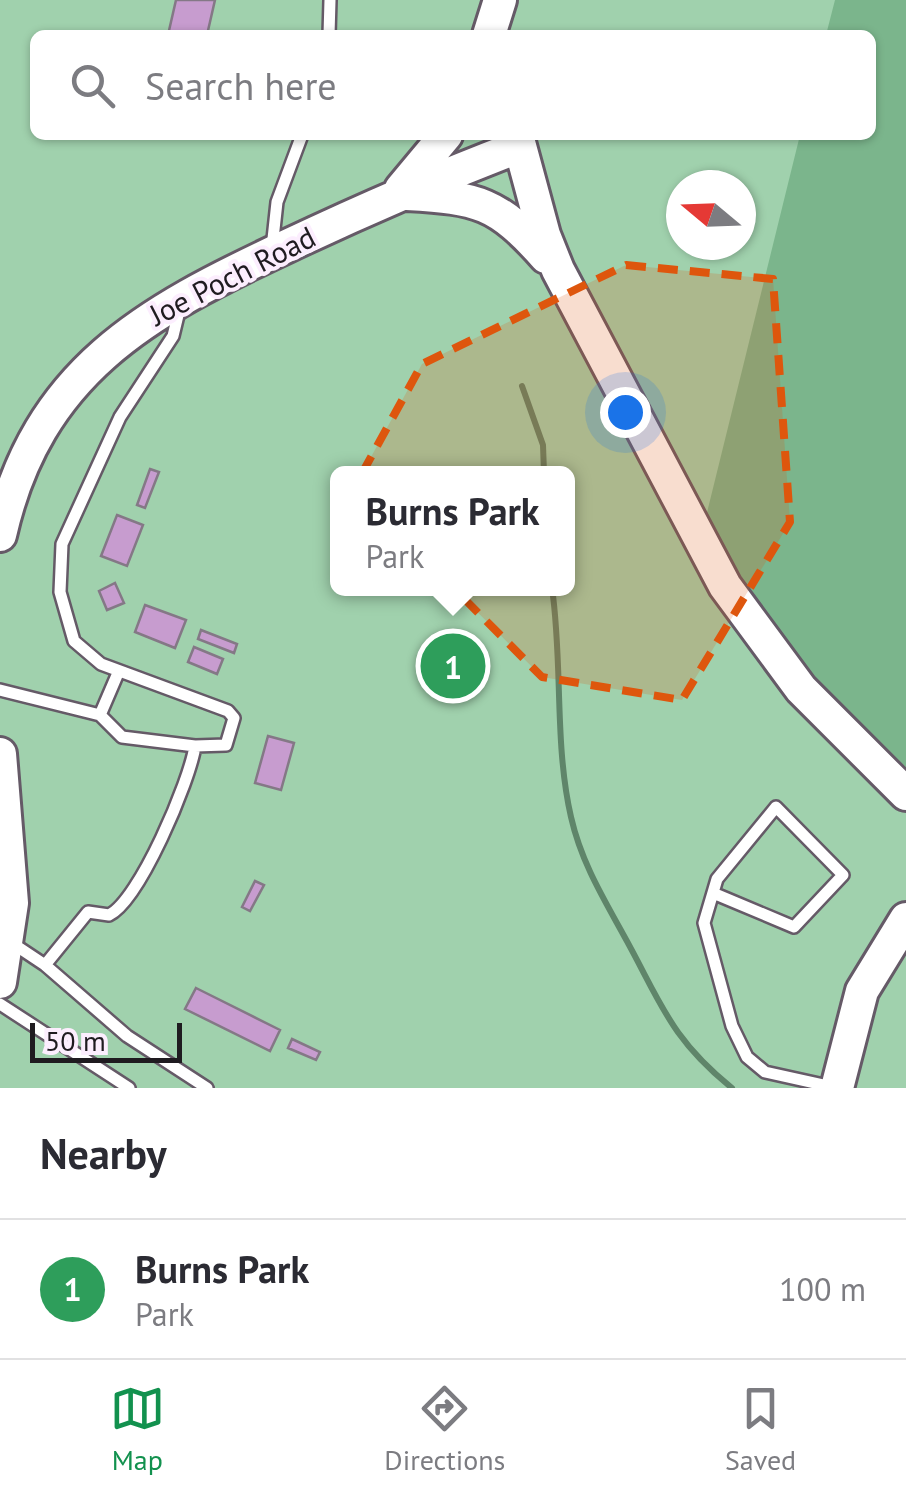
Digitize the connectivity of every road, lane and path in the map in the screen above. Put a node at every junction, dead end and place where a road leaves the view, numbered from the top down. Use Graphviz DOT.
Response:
graph roads {
  1 [pos="330,0"];
  2 [pos="500,0"];
  3 [pos="508,0"];
  4 [pos="329,30"];
  5 [pos="491,30"];
  6 [pos="509,30"];
  7 [pos="300,140"];
  8 [pos="442,140"];
  9 [pos="518,141"];
  10 [pos="398,193"];
  11 [pos="272,252"];
  12 [pos="558,270"];
  13 [pos="182,298"];
  14 [pos="0,535"];
  15 [pos="118,674"];
  16 [pos="0,690"];
  17 [pos="100,715"];
  18 [pos="195,746"];
  19 [pos="0,754"];
  20 [pos="906,794"];
  21 [pos="713,893"];
  22 [pos="906,919"];
  23 [pos="9,941"];
  24 [pos="45,965"];
  25 [pos="0,982"];
  26 [pos="0,1004"];
  27 [pos="129,1088"];
  28 [pos="206,1088"];
  29 [pos="837,1088"];
  1 -- 4 [label="lane"];
  2 -- 5 [label="street"];
  3 -- 6 [label="street"];
  7 -- 11 [label="lane"];
  8 -- 10 [label="street, Joe Poch Road"];
  9 -- 10 [label="street, Joe Poch Road"];
  9 -- 12 [label="street"];
  10 -- 11 [label="street, Joe Poch Road"];
  10 -- 12 [label="street"];
  11 -- 13 [label="street, Joe Poch Road"];
  12 -- 20 [label="street"];
  13 -- 14 [label="street, Joe Poch Road"];
  13 -- 15 [label="lane"];
  15 -- 17 [label="lane"];
  15 -- 18 [label="lane"];
  16 -- 17 [label="lane"];
  17 -- 18 [label="lane"];
  18 -- 24 [label="lane"];
  19 -- 23 [label="street"];
  21 -- 21 [label="lane"];
  21 -- 29 [label="lane"];
  22 -- 29 [label="street"];
  23 -- 24 [label="lane"];
  23 -- 25 [label="street"];
  24 -- 28 [label="lane"];
  26 -- 27 [label="lane"];
}
